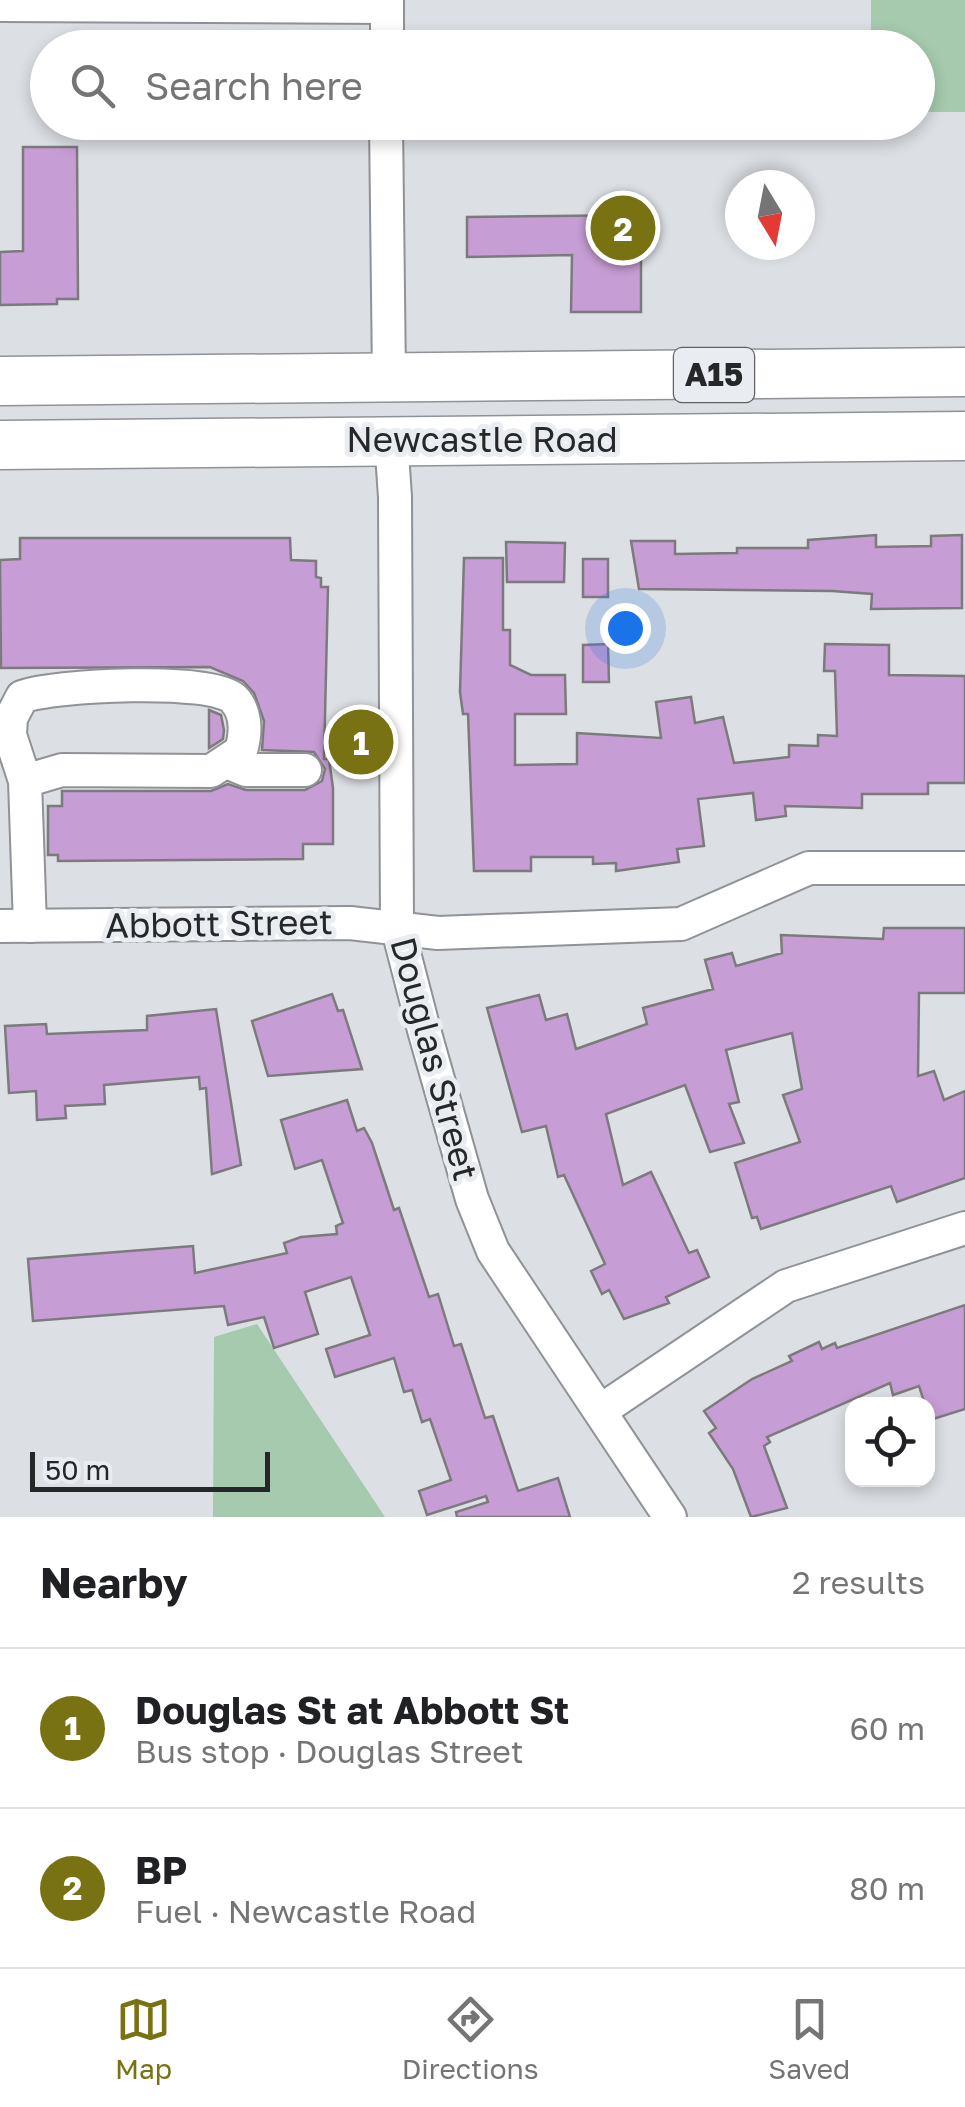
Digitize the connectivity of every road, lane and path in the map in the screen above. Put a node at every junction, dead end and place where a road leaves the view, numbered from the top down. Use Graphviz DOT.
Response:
graph roads {
  1 [pos="387,4"];
  2 [pos="0,5"];
  3 [pos="387,30"];
  4 [pos="386,140"];
  5 [pos="965,372"];
  6 [pos="388,378"];
  7 [pos="0,381"];
  8 [pos="965,436"];
  9 [pos="391,439"];
  10 [pos="0,446"];
  11 [pos="229,762"];
  12 [pos="305,770"];
  13 [pos="25,781"];
  14 [pos="965,868"];
  15 [pos="15,926"];
  16 [pos="397,926"];
  17 [pos="965,1228"];
  18 [pos="600,1412"];
  19 [pos="670,1517"];
  1 -- 2 [label="street"];
  1 -- 3 [label="street"];
  4 -- 6 [label="street, Douglas Street"];
  5 -- 6 [label="highway, Newcastle Road / A15"];
  6 -- 7 [label="highway, Newcastle Road / A15"];
  6 -- 9 [label="highway, Douglas Street"];
  8 -- 9 [label="highway, Newcastle Road / A15"];
  9 -- 10 [label="highway, Newcastle Road / A15"];
  9 -- 16 [label="street, Douglas Street"];
  11 -- 12 [label="street"];
  11 -- 13 [label="street"];
  11 -- 13 [label="street"];
  13 -- 15 [label="street"];
  14 -- 16 [label="street, Abbott Street"];
  15 -- 16 [label="street, Abbott Street"];
  16 -- 18 [label="street, Douglas Street"];
  17 -- 18 [label="street"];
  18 -- 19 [label="street, Douglas Street"];
}
